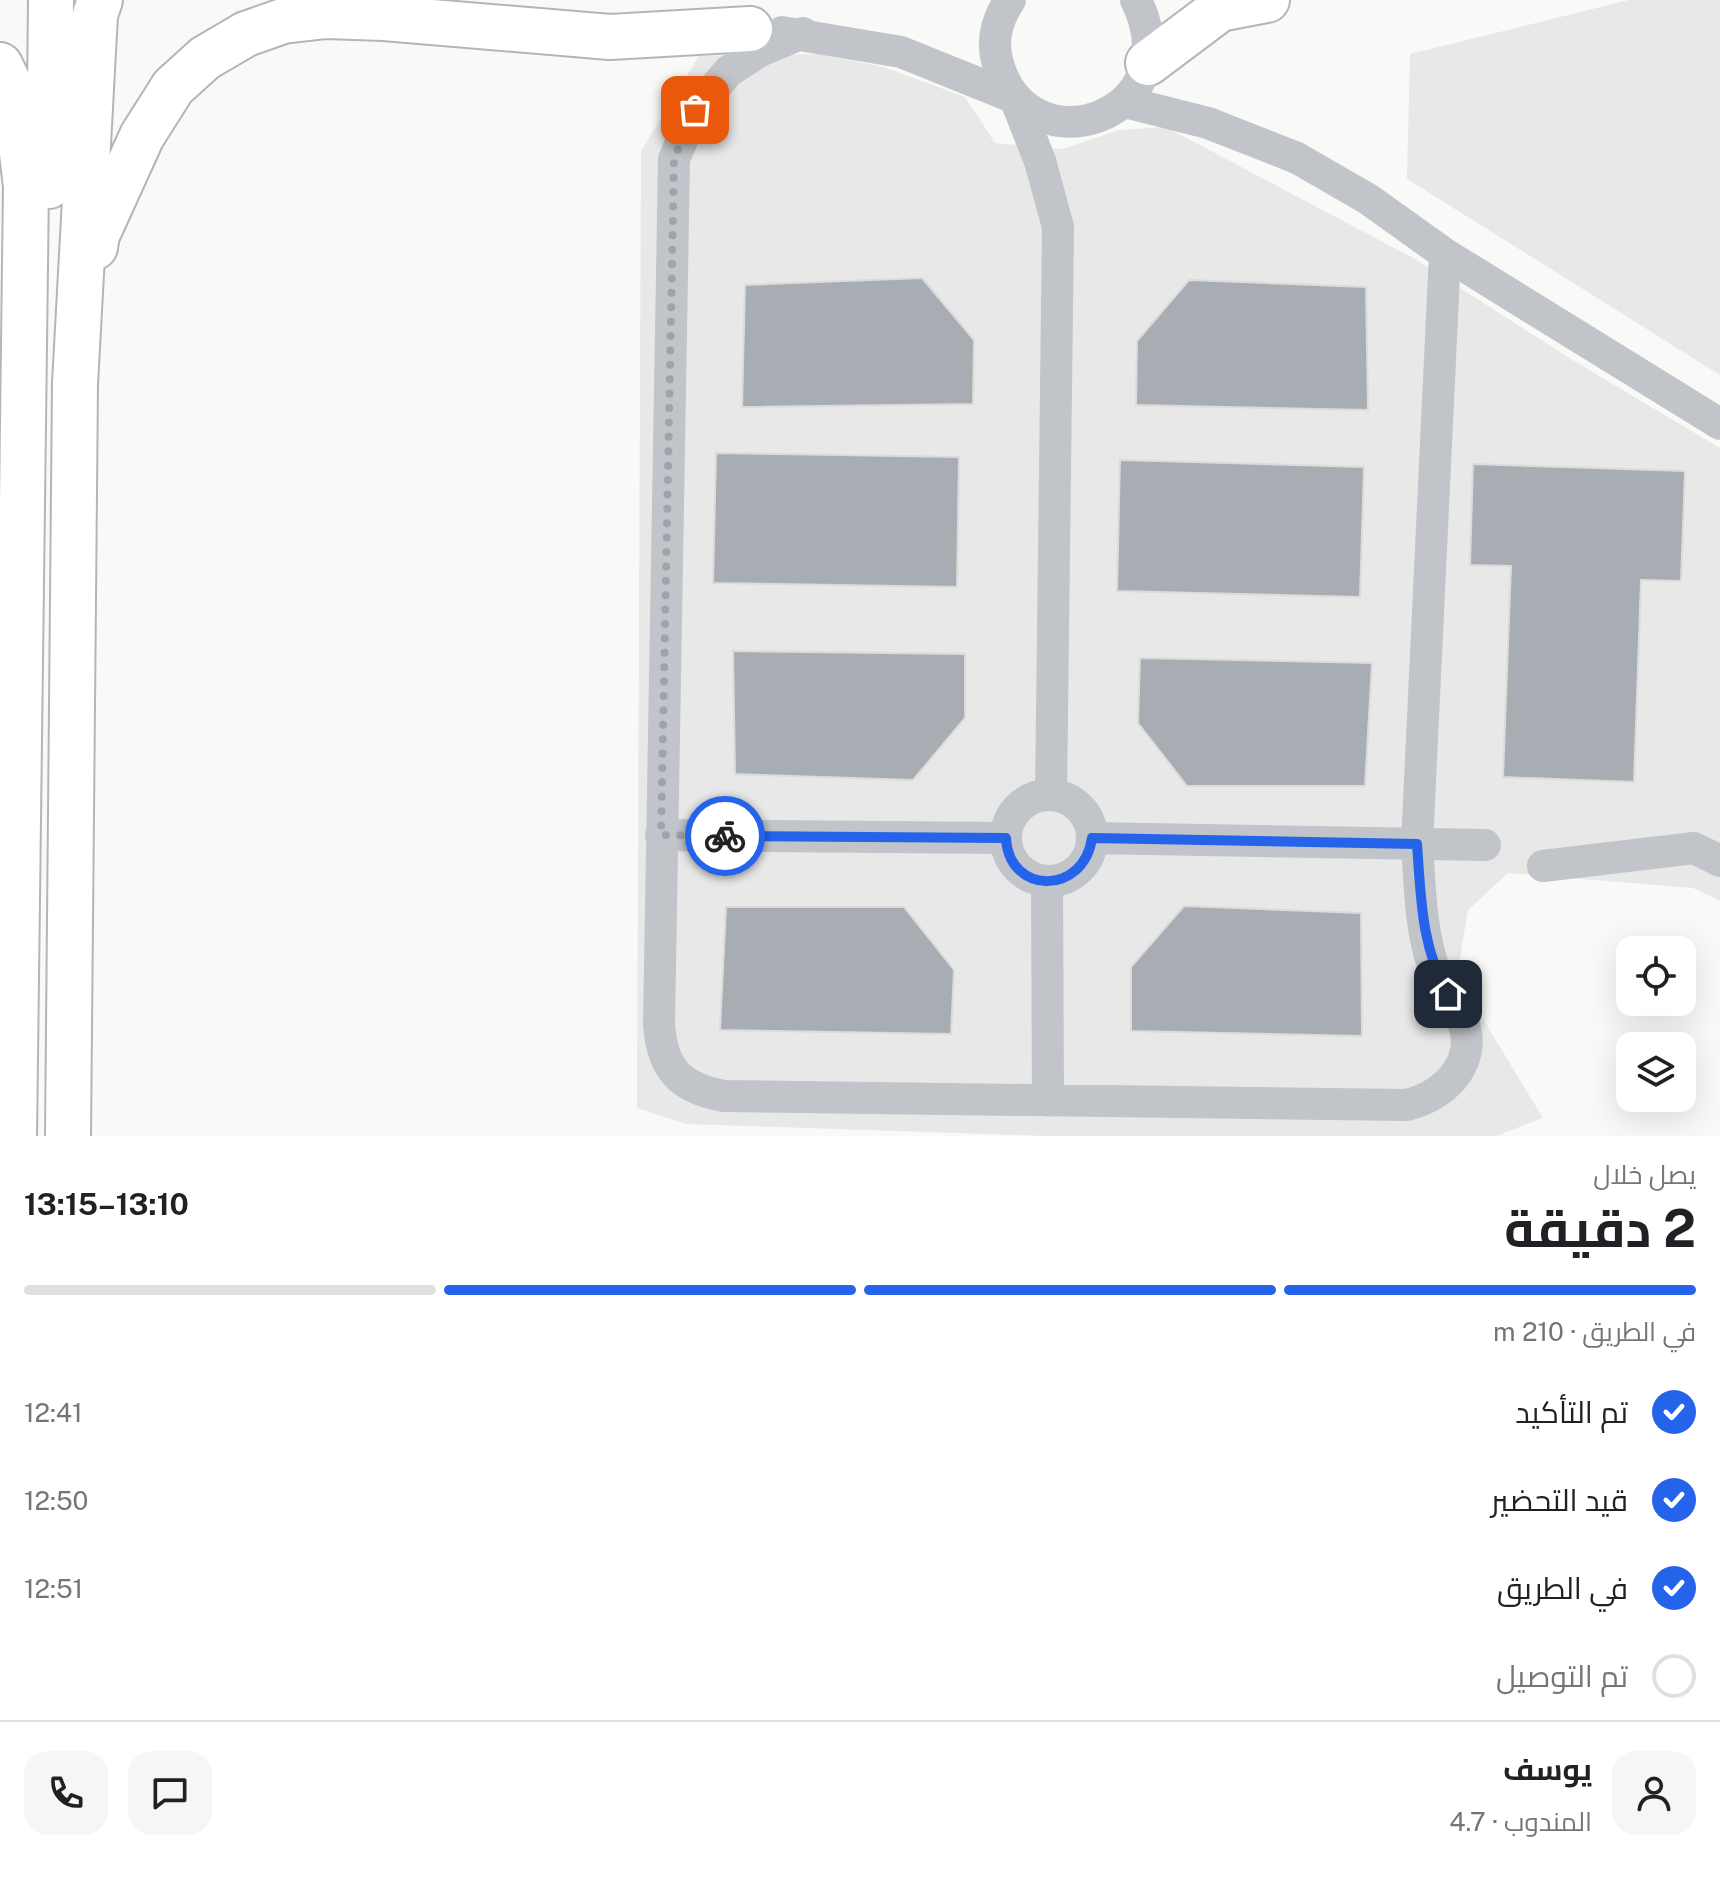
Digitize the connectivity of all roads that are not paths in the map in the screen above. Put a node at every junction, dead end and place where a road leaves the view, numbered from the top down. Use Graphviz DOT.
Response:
graph roads {
  1 [pos="51,0"];
  2 [pos="100,0"];
  3 [pos="536,0"];
  4 [pos="1010,0"];
  5 [pos="1136,0"];
  6 [pos="1267,0"];
  7 [pos="750,29"];
  8 [pos="803,33"];
  9 [pos="1148,63"];
  10 [pos="0,65"];
  11 [pos="1015,98"];
  12 [pos="1125,102"];
  13 [pos="1445,254"];
  14 [pos="23,376"];
  15 [pos="75,384"];
  16 [pos="1720,424"];
  17 [pos="1051,795"];
  18 [pos="661,835"];
  19 [pos="1006,838"];
  20 [pos="1092,838"];
  21 [pos="1417,844"];
  22 [pos="1485,845"];
  23 [pos="1720,861"];
  24 [pos="1543,866"];
  25 [pos="1047,882"];
  26 [pos="13,1048"];
  27 [pos="70,1048"];
  28 [pos="1048,1101"];
  29 [pos="14,1136"];
  30 [pos="68,1136"];
  1 -- 14 [label="highway"];
  2 -- 15 [label="highway"];
  3 -- 7 [label="highway"];
  4 -- 11 [label="street"];
  5 -- 9 [label="street"];
  6 -- 9 [label="highway"];
  7 -- 8 [label="street"];
  7 -- 15 [label="highway"];
  8 -- 11 [label="street"];
  8 -- 18 [label="street"];
  9 -- 12 [label="street"];
  10 -- 14 [label="highway"];
  11 -- 12 [label="street"];
  11 -- 17 [label="street"];
  12 -- 13 [label="street"];
  13 -- 16 [label="street"];
  13 -- 21 [label="street"];
  14 -- 26 [label="highway"];
  15 -- 27 [label="highway"];
  17 -- 19 [label="street"];
  17 -- 20 [label="street"];
  18 -- 19 [label="street"];
  18 -- 28 [label="street"];
  19 -- 25 [label="street"];
  20 -- 21 [label="street"];
  20 -- 25 [label="street"];
  21 -- 22 [label="street"];
  21 -- 28 [label="street"];
  23 -- 24 [label="street"];
  25 -- 28 [label="street"];
  26 -- 27 [label="highway"];
  26 -- 29 [label="highway"];
  27 -- 30 [label="highway"];
}
